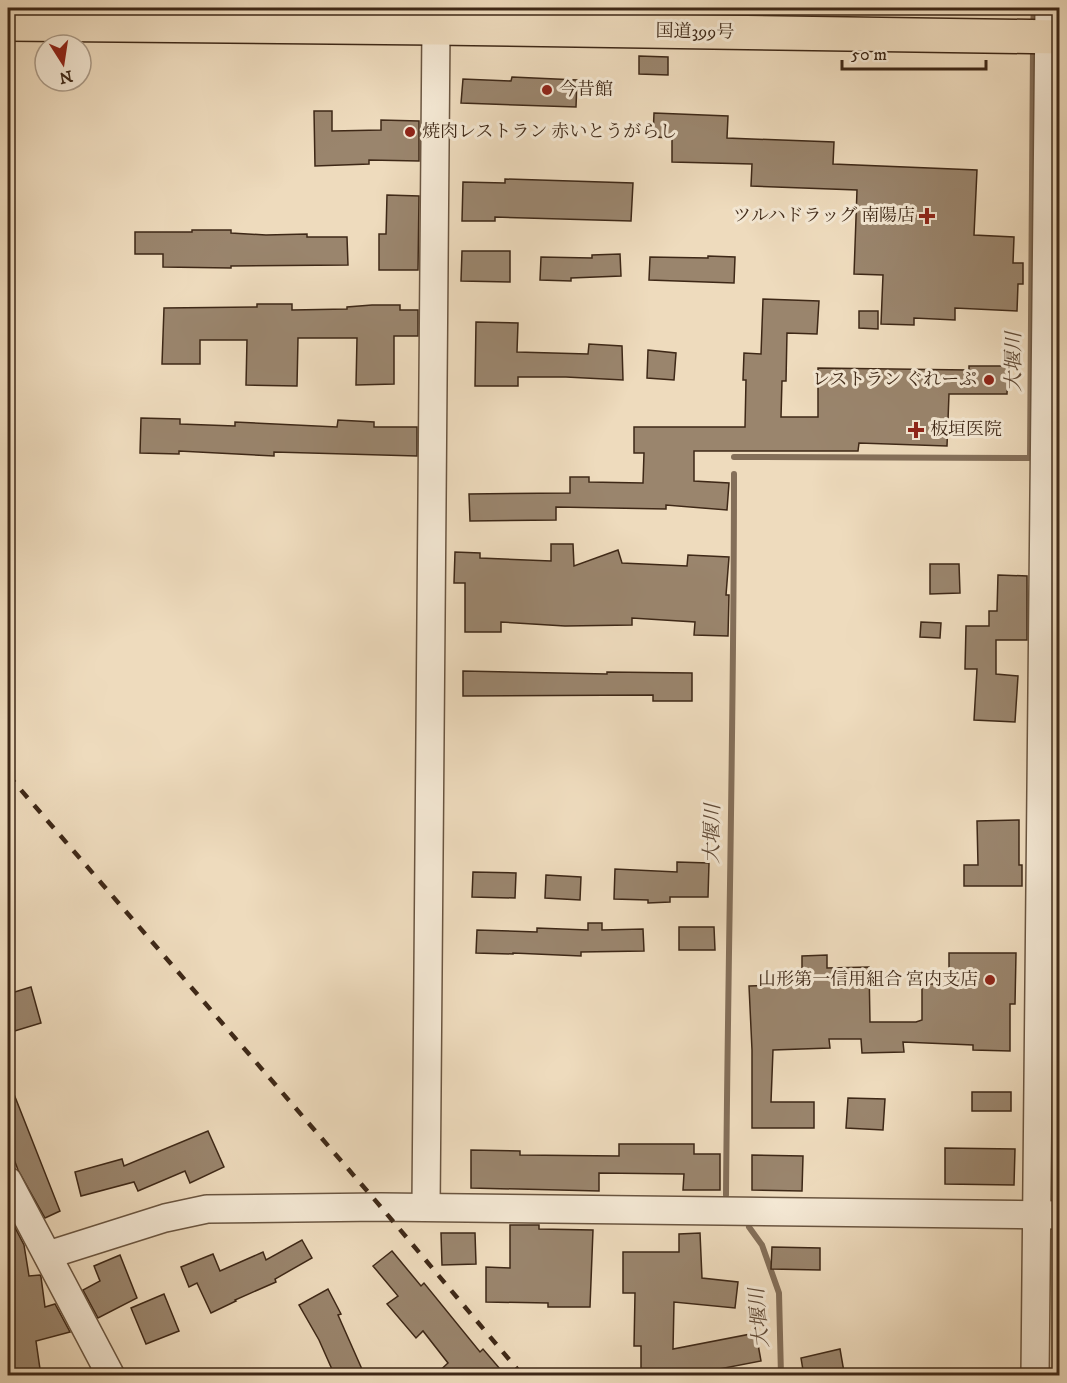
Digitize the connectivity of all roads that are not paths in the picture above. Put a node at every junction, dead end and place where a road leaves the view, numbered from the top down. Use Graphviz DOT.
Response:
graph roads {
  1 [pos="8,24"];
  2 [pos="1052,27"];
  3 [pos="436,28"];
  4 [pos="8,1181"];
  5 [pos="426,1207"];
  6 [pos="1047,1215"];
  7 [pos="48,1255"];
  8 [pos="111,1376"];
  9 [pos="1035,1376"];
  1 -- 3 [label="highway, 国道399号"];
  2 -- 3 [label="highway, 国道399号"];
  2 -- 6 [label="street"];
  3 -- 5 [label="street"];
  4 -- 7 [label="street"];
  5 -- 6 [label="street"];
  5 -- 7 [label="street"];
  6 -- 9 [label="street"];
  7 -- 8 [label="street"];
}
